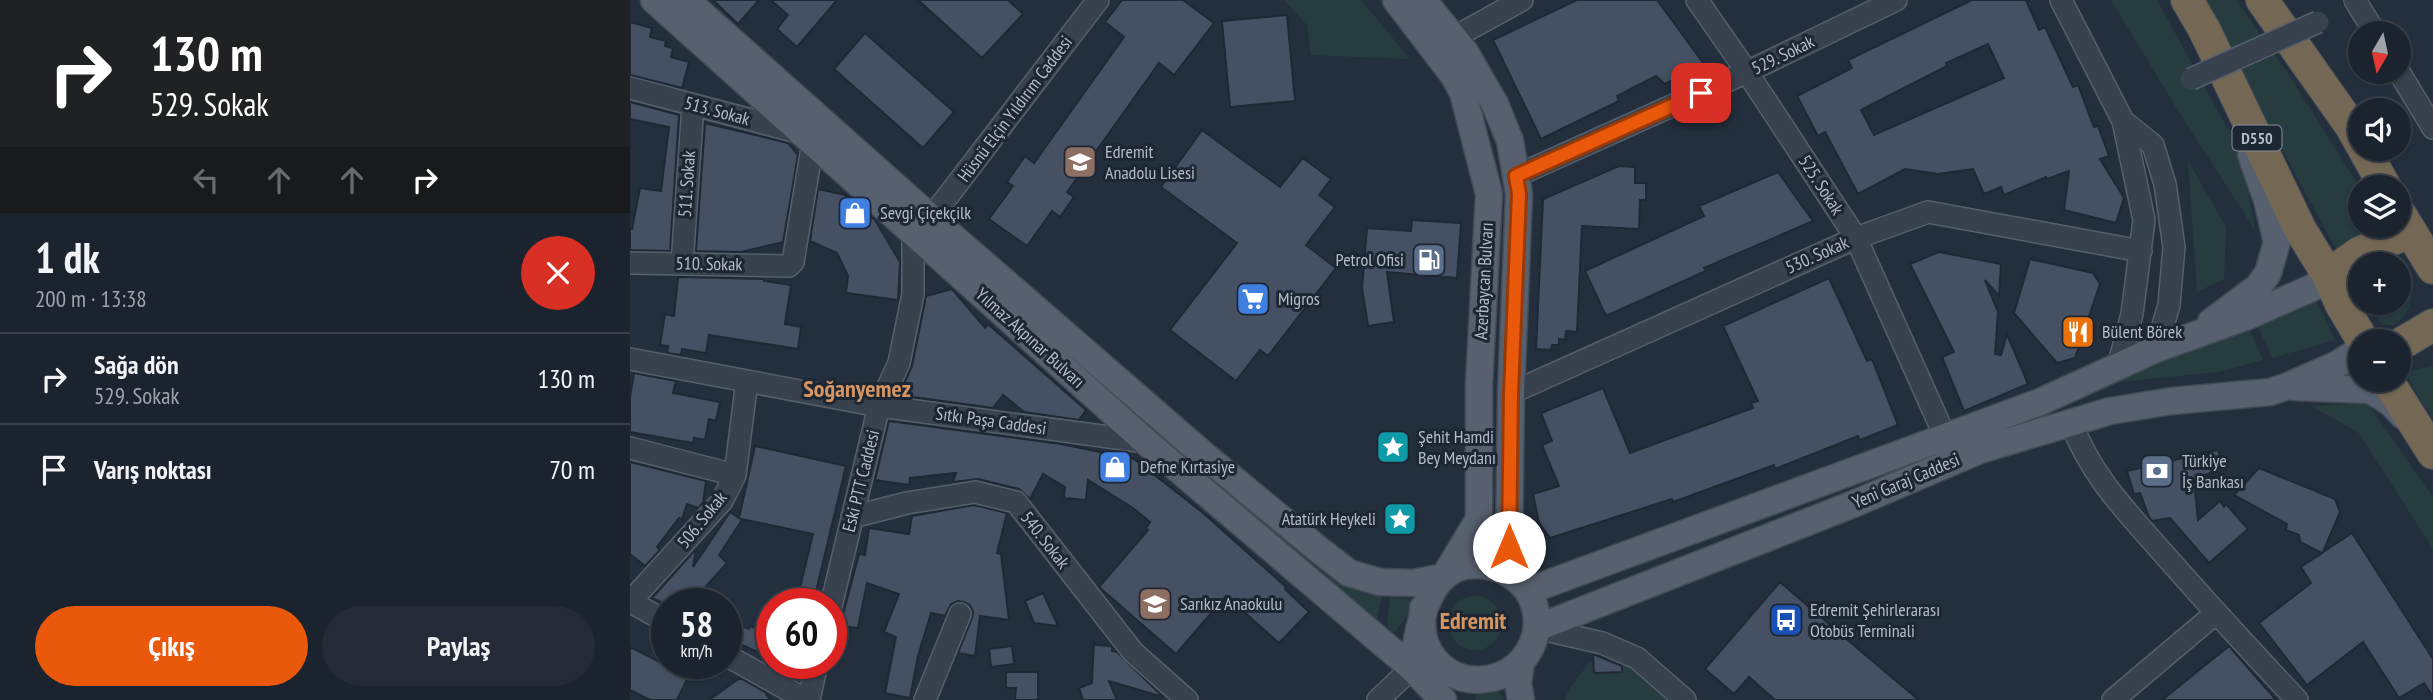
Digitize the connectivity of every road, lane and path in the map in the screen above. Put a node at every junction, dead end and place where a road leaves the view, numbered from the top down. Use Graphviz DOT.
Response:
graph roads {
  1 [pos="654,0"];
  2 [pos="686,0"];
  3 [pos="1098,0"];
  4 [pos="1396,0"];
  5 [pos="1423,0"];
  6 [pos="1522,0"];
  7 [pos="1697,0"];
  8 [pos="1896,0"];
  9 [pos="2061,0"];
  10 [pos="2187,0"];
  11 [pos="2262,0"];
  12 [pos="2355,0"];
  13 [pos="2368,21"];
  14 [pos="2318,22"];
  15 [pos="2204,29"];
  16 [pos="1453,38"];
  17 [pos="1747,72"];
  18 [pos="2191,79"];
  19 [pos="2406,84"];
  20 [pos="630,88"];
  21 [pos="693,105"];
  22 [pos="2123,121"];
  23 [pos="2348,122"];
  24 [pos="2433,128"];
  25 [pos="809,138"];
  26 [pos="1516,176"];
  27 [pos="922,226"];
  28 [pos="2414,228"];
  29 [pos="1856,238"];
  30 [pos="2141,251"];
  31 [pos="630,263"];
  32 [pos="682,264"];
  33 [pos="2433,268"];
  34 [pos="2328,275"];
  35 [pos="2433,325"];
  36 [pos="2356,329"];
  37 [pos="2197,333"];
  38 [pos="2411,338"];
  39 [pos="2156,349"];
  40 [pos="2348,357"];
  41 [pos="630,359"];
  42 [pos="2118,367"];
  43 [pos="747,381"];
  44 [pos="2288,386"];
  45 [pos="2395,392"];
  46 [pos="1511,393"];
  47 [pos="879,406"];
  48 [pos="2071,422"];
  49 [pos="1146,442"];
  50 [pos="630,448"];
  51 [pos="2430,448"];
  52 [pos="1951,449"];
  53 [pos="735,475"];
  54 [pos="852,517"];
  55 [pos="1444,577"];
  56 [pos="835,588"];
  57 [pos="1528,591"];
  58 [pos="630,602"];
  59 [pos="1423,608"];
  60 [pos="651,613"];
  61 [pos="2216,613"];
  62 [pos="960,614"];
  63 [pos="1537,628"];
  64 [pos="1521,663"];
  65 [pos="742,664"];
  66 [pos="1412,668"];
  67 [pos="813,679"];
  68 [pos="1468,680"];
  69 [pos="2119,698"];
  70 [pos="807,700"];
  71 [pos="925,700"];
  72 [pos="1187,700"];
  73 [pos="1378,700"];
  74 [pos="1443,700"];
  75 [pos="1521,700"];
  76 [pos="1685,700"];
  77 [pos="2298,700"];
  1 -- 25 [label="main road, Yılmaz Akpınar Bulvarı"];
  2 -- 27 [label="main road, Yılmaz Akpınar Bulvarı"];
  3 -- 27 [label="street, Hüsnü Elçin Yıldırım Caddesi"];
  4 -- 55 [label="main road, Azerbaycan Bulvarı"];
  5 -- 16 [label="main road, Azerbaycan Bulvarı"];
  6 -- 16 [label="street"];
  7 -- 17 [label="street, 525. Sokak"];
  8 -- 17 [label="street, 529. Sokak"];
  9 -- 22 [label="street"];
  10 -- 15 [label="highway, D550"];
  11 -- 23 [label="highway"];
  12 -- 13 [label="street"];
  14 -- 18 [label="street, bridge"];
  15 -- 34 [label="highway, D550"];
  15 -- 37 [label="main road"];
  16 -- 26 [label="main road, Azerbaycan Bulvarı"];
  17 -- 26 [label="street, 529. Sokak"];
  17 -- 29 [label="street, 525. Sokak"];
  19 -- 24 [label="street"];
  20 -- 21 [label="street, 513. Sokak"];
  21 -- 25 [label="street, 513. Sokak"];
  21 -- 32 [label="street, 511. Sokak"];
  22 -- 30 [label="street"];
  22 -- 39 [label="street"];
  25 -- 27 [label="main road, Yılmaz Akpınar Bulvarı"];
  25 -- 32 [label="street, 510. Sokak"];
  26 -- 46 [label="main road, Azerbaycan Bulvarı"];
  27 -- 47 [label="street, Eski PTT Caddesi"];
  27 -- 49 [label="main road, Yılmaz Akpınar Bulvarı"];
  27 -- 55 [label="main road, Yılmaz Akpınar Bulvarı"];
  28 -- 33 [label="highway"];
  28 -- 34 [label="highway"];
  29 -- 30 [label="street, 530. Sokak"];
  29 -- 46 [label="street, 530. Sokak"];
  29 -- 52 [label="street, 525. Sokak"];
  30 -- 42 [label="street"];
  31 -- 32 [label="street, 510. Sokak"];
  34 -- 36 [label="highway, D550"];
  34 -- 37 [label="main road"];
  35 -- 38 [label="highway"];
  37 -- 39 [label="main road, Yeni Garaj Caddesi"];
  39 -- 42 [label="main road, Yeni Garaj Caddesi"];
  40 -- 44 [label="main road"];
  41 -- 43 [label="street, Sıtkı Paşa Caddesi"];
  42 -- 52 [label="main road, Yeni Garaj Caddesi"];
  43 -- 47 [label="street, Sıtkı Paşa Caddesi"];
  43 -- 53 [label="street, 506. Sokak"];
  44 -- 48 [label="main road, Yeni Garaj Caddesi"];
  44 -- 51 [label="main road"];
  45 -- 51 [label="highway"];
  46 -- 57 [label="main road, Azerbaycan Bulvarı"];
  47 -- 49 [label="street, Sıtkı Paşa Caddesi"];
  47 -- 54 [label="street, Eski PTT Caddesi"];
  48 -- 52 [label="main road, Yeni Garaj Caddesi"];
  48 -- 61 [label="street"];
  49 -- 66 [label="main road, Yılmaz Akpınar Bulvarı"];
  50 -- 53 [label="street"];
  52 -- 57 [label="main road, Yeni Garaj Caddesi"];
  52 -- 63 [label="main road, Yeni Garaj Caddesi"];
  53 -- 58 [label="street, 506. Sokak"];
  54 -- 56 [label="street, Eski PTT Caddesi"];
  54 -- 72 [label="street, 540. Sokak"];
  55 -- 57 [label="main road"];
  55 -- 59 [label="main road"];
  57 -- 63 [label="main road"];
  58 -- 60 [label="street"];
  59 -- 66 [label="main road"];
  59 -- 68 [label="main road"];
  61 -- 69 [label="street"];
  61 -- 77 [label="street"];
  62 -- 71 [label="street"];
  63 -- 64 [label="main road"];
  63 -- 76 [label="street"];
  64 -- 68 [label="main road"];
  64 -- 75 [label="main road"];
  65 -- 70 [label="street"];
  66 -- 68 [label="main road"];
  66 -- 73 [label="street"];
  66 -- 74 [label="main road, Yılmaz Akpınar Bulvarı"];
  67 -- 70 [label="street"];
}
